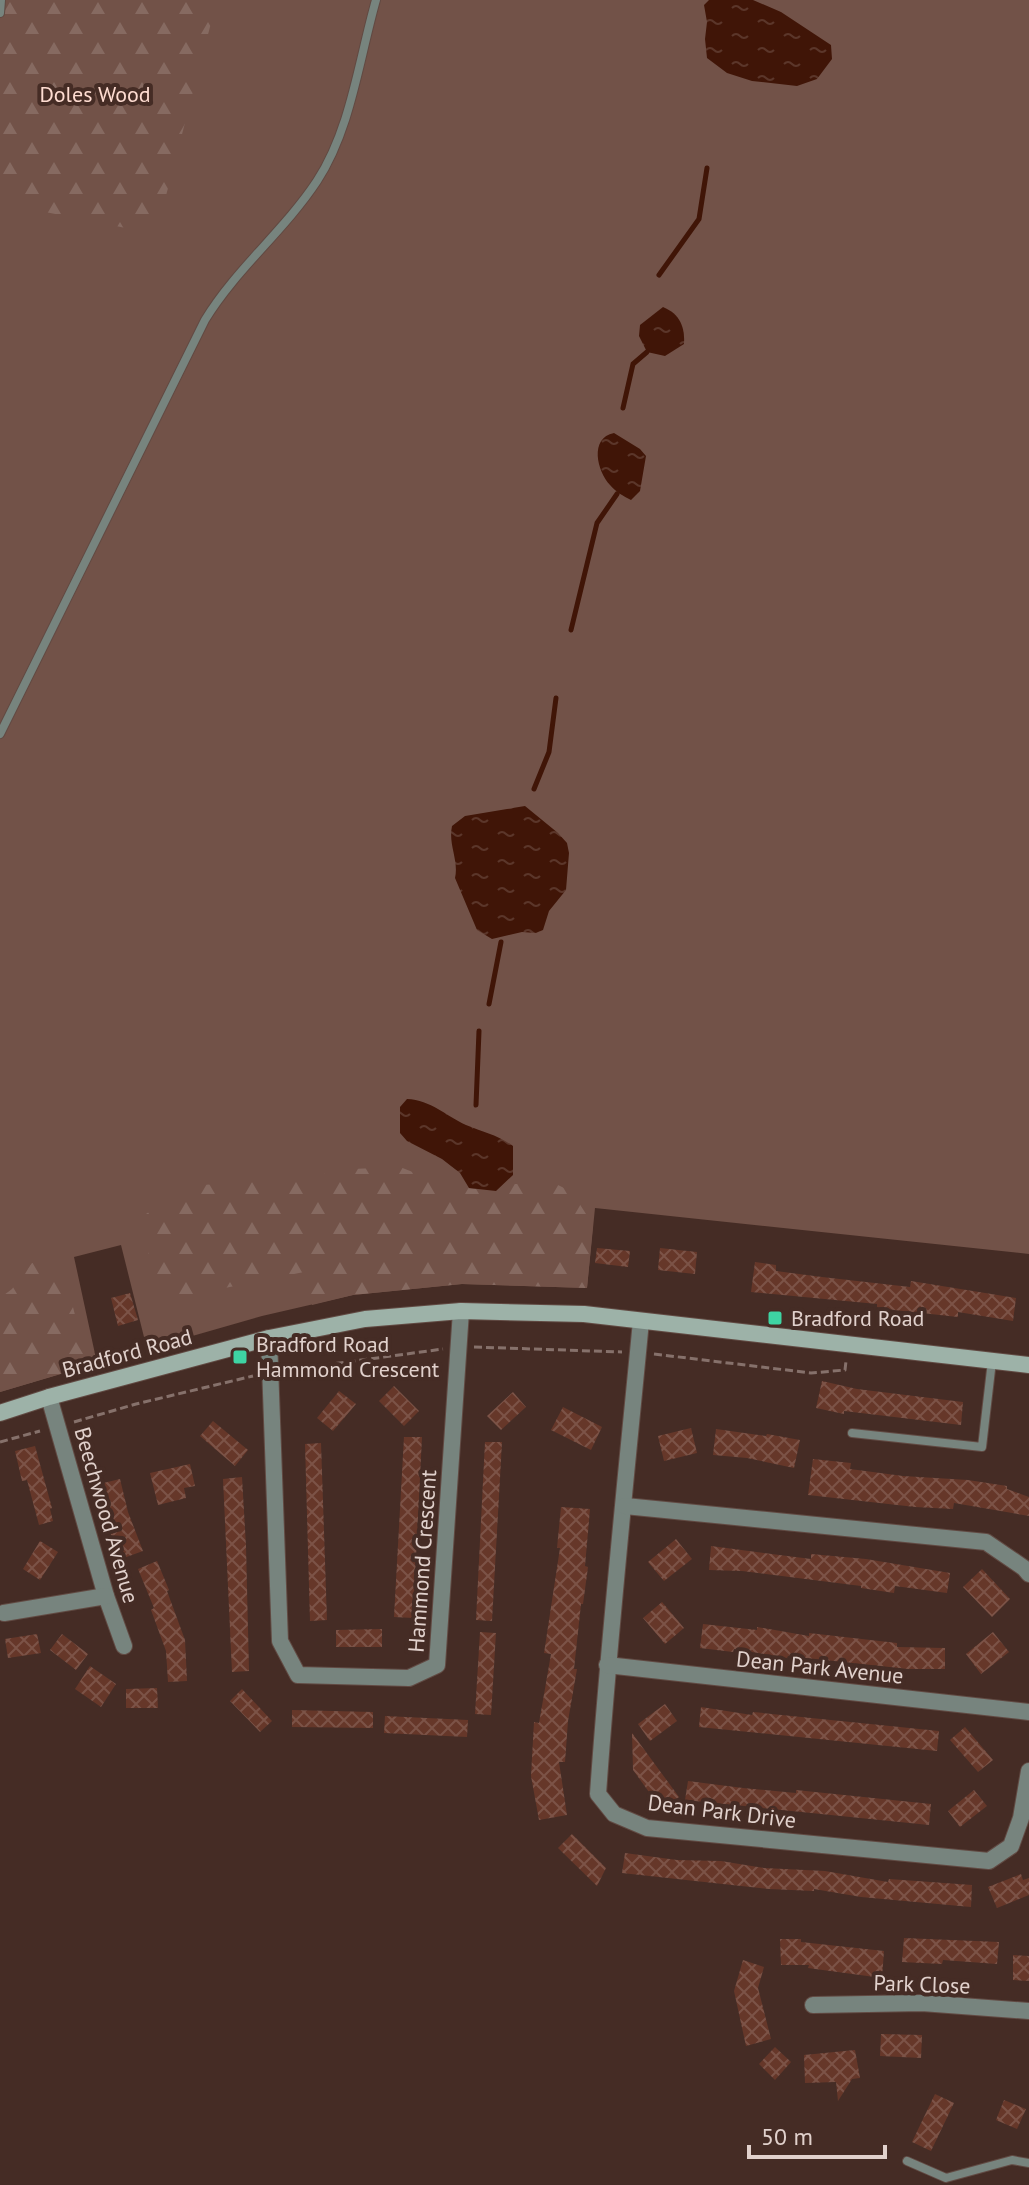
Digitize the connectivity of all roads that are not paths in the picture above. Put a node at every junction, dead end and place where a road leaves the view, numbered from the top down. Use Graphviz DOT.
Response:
graph roads {
  1 [pos="1,0"];
  2 [pos="376,0"];
  3 [pos="0,13"];
  4 [pos="0,734"];
  5 [pos="461,1311"];
  6 [pos="641,1321"];
  7 [pos="269,1338"];
  8 [pos="992,1361"];
  9 [pos="1029,1365"];
  10 [pos="49,1397"];
  11 [pos="0,1413"];
  12 [pos="852,1433"];
  13 [pos="625,1506"];
  14 [pos="1029,1574"];
  15 [pos="106,1596"];
  16 [pos="4,1613"];
  17 [pos="124,1646"];
  18 [pos="607,1665"];
  19 [pos="1029,1712"];
  20 [pos="1029,1771"];
  21 [pos="813,2005"];
  22 [pos="1029,2011"];
  23 [pos="907,2161"];
  24 [pos="1029,2163"];
  1 -- 3 [label="lane"];
  2 -- 4 [label="lane"];
  5 -- 6 [label="main road, Bradford Road"];
  5 -- 7 [label="main road, Bradford Road"];
  5 -- 7 [label="street, Hammond Crescent"];
  6 -- 8 [label="main road, Bradford Road"];
  6 -- 13 [label="street, Dean Park Drive"];
  7 -- 10 [label="main road, Bradford Road"];
  8 -- 9 [label="main road, Bradford Road"];
  8 -- 12 [label="lane"];
  10 -- 11 [label="main road, Bradford Road"];
  10 -- 15 [label="street, Beechwood Avenue"];
  13 -- 14 [label="street"];
  13 -- 18 [label="street, Dean Park Drive"];
  15 -- 16 [label="street"];
  15 -- 17 [label="street, Beechwood Avenue"];
  18 -- 19 [label="street, Dean Park Avenue"];
  18 -- 20 [label="street, Dean Park Drive"];
  21 -- 22 [label="street, Park Close"];
  23 -- 24 [label="lane"];
}
